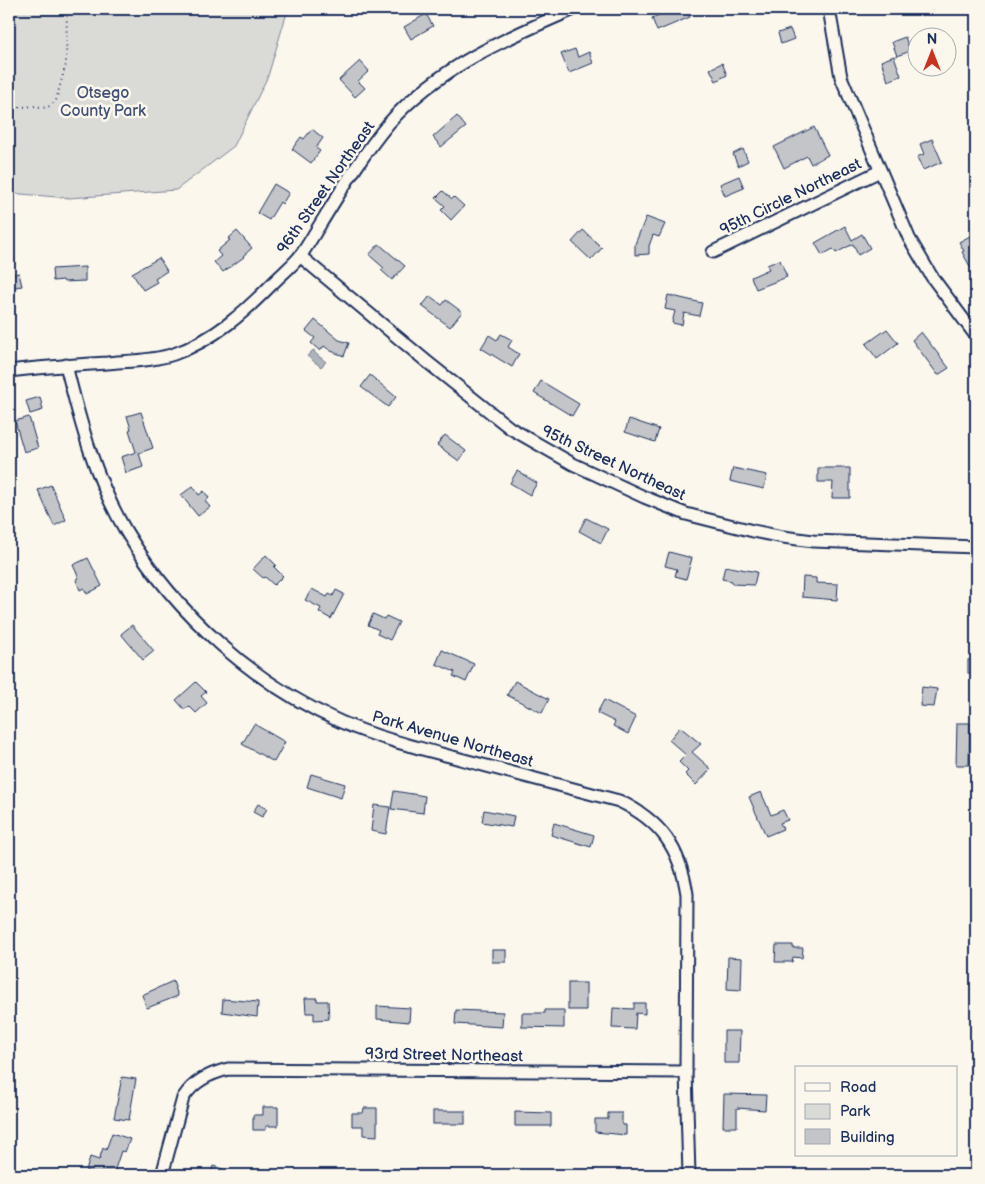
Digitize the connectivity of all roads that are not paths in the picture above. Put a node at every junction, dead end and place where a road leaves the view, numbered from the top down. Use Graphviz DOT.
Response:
graph roads {
  1 [pos="574,9"];
  2 [pos="829,9"];
  3 [pos="880,171"];
  4 [pos="713,252"];
  5 [pos="300,256"];
  6 [pos="976,336"];
  7 [pos="66,365"];
  8 [pos="9,371"];
  9 [pos="976,547"];
  10 [pos="686,1072"];
  11 [pos="162,1175"];
  12 [pos="689,1175"];
  1 -- 5 [label="street, 96th Street Northeast"];
  2 -- 3 [label="street"];
  3 -- 4 [label="street, 95th Circle Northeast"];
  3 -- 6 [label="street"];
  5 -- 7 [label="street, 96th Street Northeast"];
  5 -- 9 [label="street, 95th Street Northeast"];
  7 -- 8 [label="street, 96th Street Northeast"];
  7 -- 10 [label="street, Park Avenue Northeast"];
  10 -- 11 [label="street, 93rd Street Northeast"];
  10 -- 12 [label="street, Park Avenue Northeast"];
}
